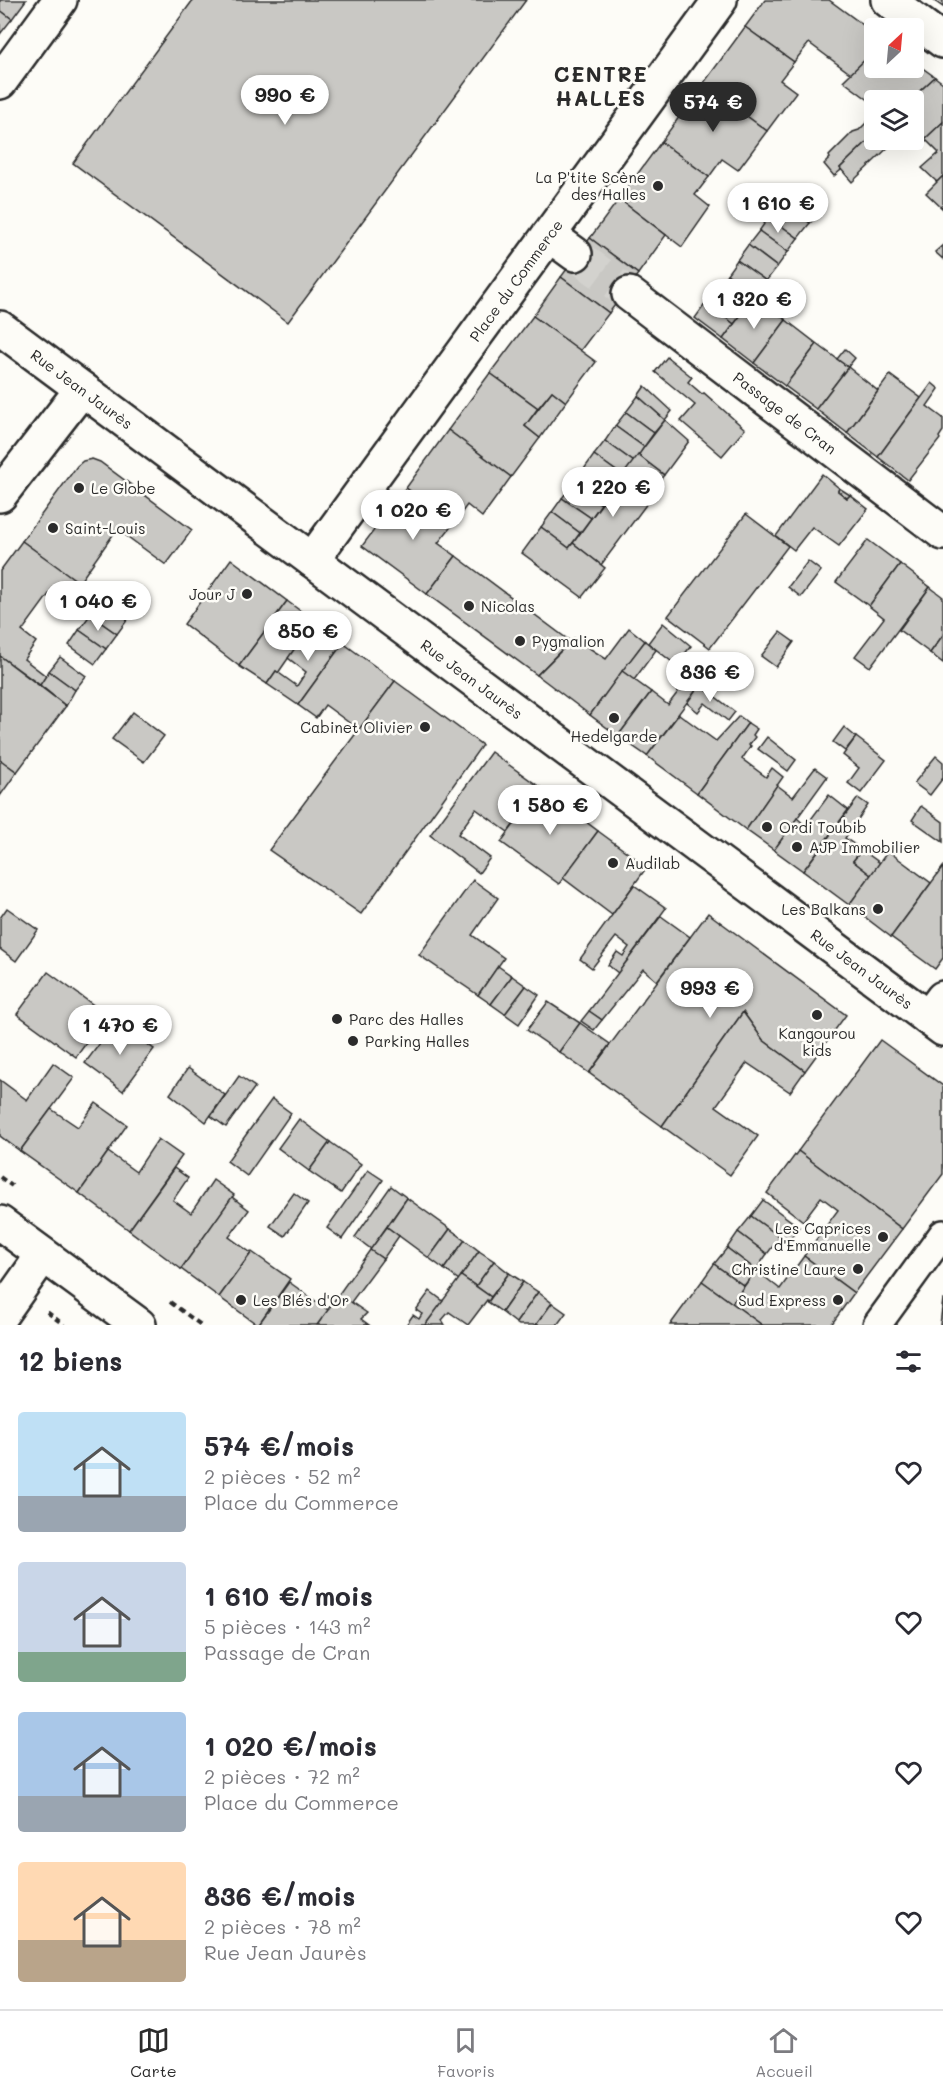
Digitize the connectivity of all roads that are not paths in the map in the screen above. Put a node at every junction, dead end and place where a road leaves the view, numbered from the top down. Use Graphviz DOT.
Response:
graph roads {
  1 [pos="60,0"];
  2 [pos="720,0"];
  3 [pos="888,0"];
  4 [pos="943,40"];
  5 [pos="0,82"];
  6 [pos="549,235"];
  7 [pos="575,254"];
  8 [pos="629,294"];
  9 [pos="0,328"];
  10 [pos="82,389"];
  11 [pos="0,495"];
  12 [pos="943,533"];
  13 [pos="312,560"];
  14 [pos="938,1015"];
  15 [pos="0,1223"];
  16 [pos="943,1234"];
  17 [pos="43,1255"];
  18 [pos="0,1316"];
  19 [pos="139,1325"];
  20 [pos="877,1325"];
  1 -- 5 [label="street"];
  2 -- 6 [label="street, Place du Commerce"];
  3 -- 4 [label="street"];
  6 -- 7 [label="street"];
  6 -- 13 [label="street, Place du Commerce"];
  8 -- 12 [label="street, Passage de Cran"];
  9 -- 10 [label="street, Rue Jean Jaurès"];
  10 -- 11 [label="street"];
  10 -- 13 [label="street, Rue Jean Jaurès"];
  13 -- 14 [label="street, Rue Jean Jaurès"];
  15 -- 17 [label="street"];
  16 -- 20 [label="street"];
  17 -- 18 [label="street"];
  17 -- 19 [label="street"];
}
